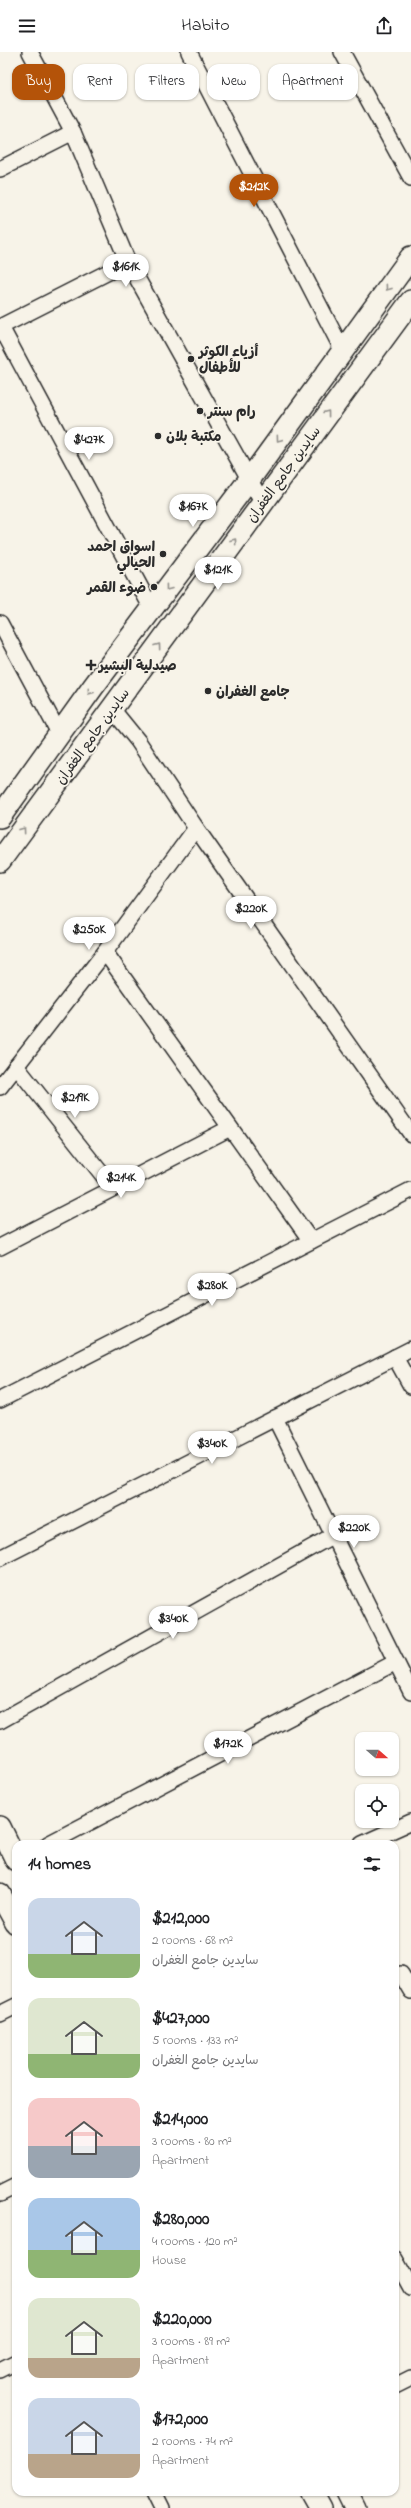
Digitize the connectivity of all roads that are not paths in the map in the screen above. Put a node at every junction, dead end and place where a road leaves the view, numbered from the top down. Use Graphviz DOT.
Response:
graph roads {
  1 [pos="30,52"];
  2 [pos="189,52"];
  3 [pos="342,52"];
  4 [pos="73,132"];
  5 [pos="0,169"];
  6 [pos="411,178"];
  7 [pos="411,257"];
  8 [pos="128,262"];
  9 [pos="411,301"];
  10 [pos="1,327"];
  11 [pos="343,351"];
  12 [pos="249,480"];
  13 [pos="262,502"];
  14 [pos="152,609"];
  15 [pos="0,623"];
  16 [pos="112,709"];
  17 [pos="60,735"];
  18 [pos="0,817"];
  19 [pos="196,828"];
  20 [pos="0,862"];
  21 [pos="105,952"];
  22 [pos="16,1066"];
  23 [pos="0,1087"];
  24 [pos="230,1128"];
  25 [pos="411,1134"];
  26 [pos="113,1188"];
  27 [pos="411,1190"];
  28 [pos="311,1241"];
  29 [pos="0,1247"];
  30 [pos="411,1348"];
  31 [pos="395,1357"];
  32 [pos="411,1386"];
  33 [pos="0,1400"];
  34 [pos="275,1418"];
  35 [pos="332,1536"];
  36 [pos="0,1558"];
  37 [pos="396,1662"];
  38 [pos="411,1692"];
  39 [pos="0,1721"];
  40 [pos="411,1822"];
  41 [pos="0,1827"];
  42 [pos="56,1840"];
  43 [pos="371,1840"];
  44 [pos="12,1852"];
  45 [pos="0,1894"];
  46 [pos="12,1916"];
  47 [pos="402,1974"];
  48 [pos="411,1991"];
  49 [pos="12,2008"];
  50 [pos="0,2014"];
  51 [pos="12,2188"];
  52 [pos="0,2194"];
  53 [pos="399,2266"];
  54 [pos="411,2288"];
  55 [pos="12,2364"];
  56 [pos="0,2370"];
  57 [pos="411,2378"];
  58 [pos="399,2384"];
  59 [pos="156,2496"];
  60 [pos="314,2496"];
  61 [pos="349,2496"];
  62 [pos="162,2508"];
  63 [pos="321,2508"];
  64 [pos="355,2508"];
  1 -- 4 [label="street"];
  2 -- 11 [label="street"];
  3 -- 6 [label="street"];
  4 -- 5 [label="street"];
  4 -- 8 [label="street"];
  7 -- 11 [label="street, سايدين جامع الغفران, one-way"];
  8 -- 10 [label="street"];
  8 -- 12 [label="street"];
  13 -- 9 [label="street, سايدين جامع الغفران, one-way"];
  10 -- 14 [label="street"];
  11 -- 12 [label="street, سايدين جامع الغفران, one-way"];
  12 -- 13 [label="street"];
  12 -- 14 [label="street, سايدين جامع الغفران, one-way"];
  16 -- 13 [label="street, سايدين جامع الغفران, one-way"];
  14 -- 17 [label="street, سايدين جامع الغفران, one-way"];
  15 -- 17 [label="street"];
  16 -- 19 [label="street"];
  20 -- 16 [label="street, سايدين جامع الغفران, one-way"];
  17 -- 18 [label="street, سايدين جامع الغفران"];
  19 -- 21 [label="street"];
  19 -- 25 [label="street"];
  21 -- 22 [label="street"];
  21 -- 24 [label="street"];
  22 -- 23 [label="street"];
  22 -- 26 [label="street"];
  24 -- 26 [label="street"];
  24 -- 28 [label="street"];
  26 -- 29 [label="street"];
  27 -- 28 [label="street"];
  28 -- 33 [label="street"];
  30 -- 31 [label="street"];
  31 -- 32 [label="street"];
  31 -- 34 [label="street"];
  34 -- 35 [label="street"];
  34 -- 36 [label="street"];
  35 -- 37 [label="street"];
  35 -- 39 [label="street"];
  37 -- 38 [label="street"];
  37 -- 42 [label="street"];
  40 -- 43 [label="street"];
  41 -- 44 [label="street"];
  45 -- 46 [label="street"];
  47 -- 48 [label="street"];
  49 -- 50 [label="street"];
  51 -- 52 [label="street"];
  53 -- 54 [label="street"];
  55 -- 56 [label="street"];
  57 -- 58 [label="street"];
  59 -- 62 [label="street"];
  60 -- 63 [label="street"];
  61 -- 64 [label="street"];
}
